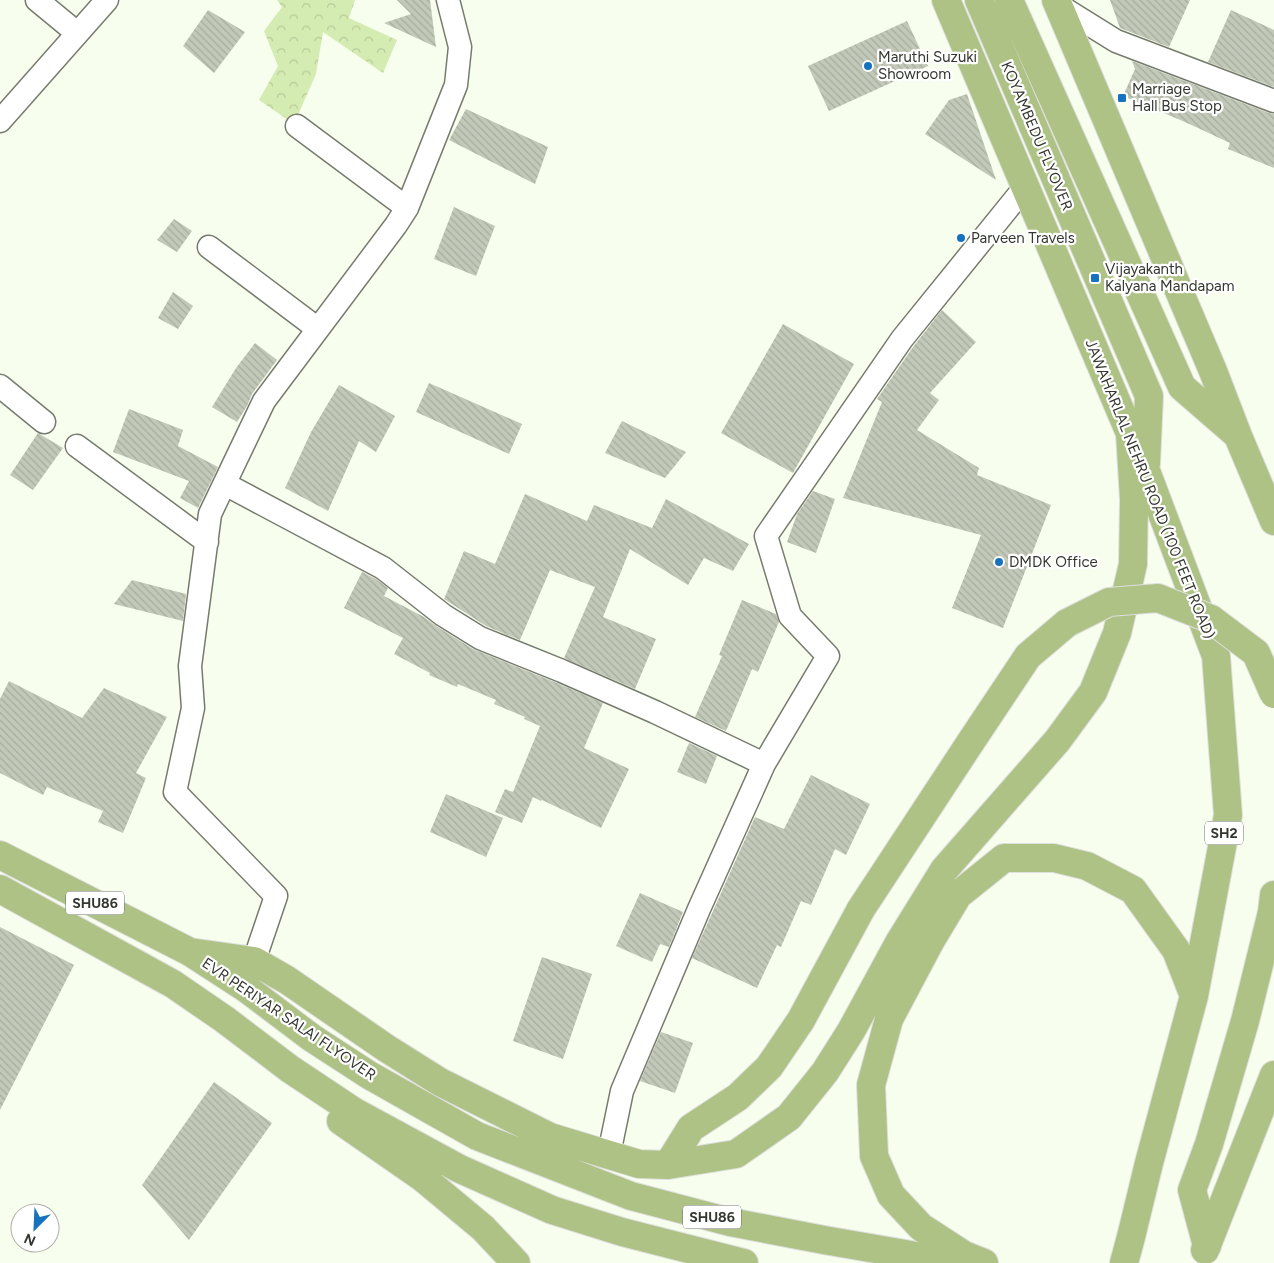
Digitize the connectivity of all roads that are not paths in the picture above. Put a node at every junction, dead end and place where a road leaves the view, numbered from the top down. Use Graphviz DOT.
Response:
graph roads {
  1 [pos="36,0"];
  2 [pos="107,0"];
  3 [pos="448,0"];
  4 [pos="946,0"];
  5 [pos="979,0"];
  6 [pos="1009,0"];
  7 [pos="1058,2"];
  8 [pos="77,33"];
  9 [pos="1274,101"];
  10 [pos="0,121"];
  11 [pos="297,126"];
  12 [pos="1025,187"];
  13 [pos="407,208"];
  14 [pos="209,247"];
  15 [pos="318,328"];
  16 [pos="0,386"];
  17 [pos="44,422"];
  18 [pos="1130,434"];
  19 [pos="1238,436"];
  20 [pos="77,446"];
  21 [pos="1146,471"];
  22 [pos="225,484"];
  23 [pos="1274,521"];
  24 [pos="206,542"];
  25 [pos="1274,694"];
  26 [pos="764,764"];
  27 [pos="0,855"];
  28 [pos="0,889"];
  29 [pos="1274,895"];
  30 [pos="190,952"];
  31 [pos="254,961"];
  32 [pos="173,984"];
  33 [pos="1194,996"];
  34 [pos="1274,1075"];
  35 [pos="609,1154"];
  36 [pos="668,1165"];
  37 [pos="1203,1254"];
  38 [pos="516,1263"];
  39 [pos="744,1263"];
  40 [pos="958,1263"];
  41 [pos="984,1263"];
  42 [pos="1124,1263"];
  1 -- 8 [label="street"];
  2 -- 8 [label="street"];
  3 -- 13 [label="street"];
  4 -- 12 [label="main road, JAWAHARLAL NEHRU ROAD (100 FEET ROAD) / SH2"];
  5 -- 21 [label="main road, KOYAMBEDU FLYOVER"];
  6 -- 19 [label="main road, KOYAMBEDU FLYOVER"];
  7 -- 9 [label="street"];
  7 -- 19 [label="main road"];
  8 -- 10 [label="street"];
  11 -- 13 [label="street"];
  12 -- 18 [label="main road, JAWAHARLAL NEHRU ROAD (100 FEET ROAD) / SH2"];
  12 -- 26 [label="street"];
  13 -- 15 [label="street"];
  14 -- 15 [label="street"];
  15 -- 22 [label="street"];
  16 -- 17 [label="street"];
  18 -- 21 [label="main road, JAWAHARLAL NEHRU ROAD (100 FEET ROAD) / SH2"];
  18 -- 36 [label="main road"];
  19 -- 23 [label="main road"];
  20 -- 24 [label="street"];
  21 -- 33 [label="main road, JAWAHARLAL NEHRU ROAD (100 FEET ROAD) / SH2"];
  22 -- 24 [label="street"];
  22 -- 26 [label="street"];
  24 -- 31 [label="street"];
  25 -- 36 [label="main road, bridge"];
  26 -- 35 [label="street"];
  27 -- 30 [label="main road, SHU86"];
  28 -- 32 [label="main road, SHU86"];
  29 -- 37 [label="main road"];
  30 -- 31 [label="main road"];
  30 -- 40 [label="main road, EVR PERIYAR SALAI FLYOVER / SHU86"];
  31 -- 35 [label="main road"];
  32 -- 38 [label="main road"];
  32 -- 39 [label="main road, SHU86"];
  33 -- 41 [label="main road"];
  33 -- 42 [label="main road, JAWAHARLAL NEHRU ROAD (100 FEET ROAD) / SH2"];
  34 -- 37 [label="main road"];
  35 -- 36 [label="main road"];
}
